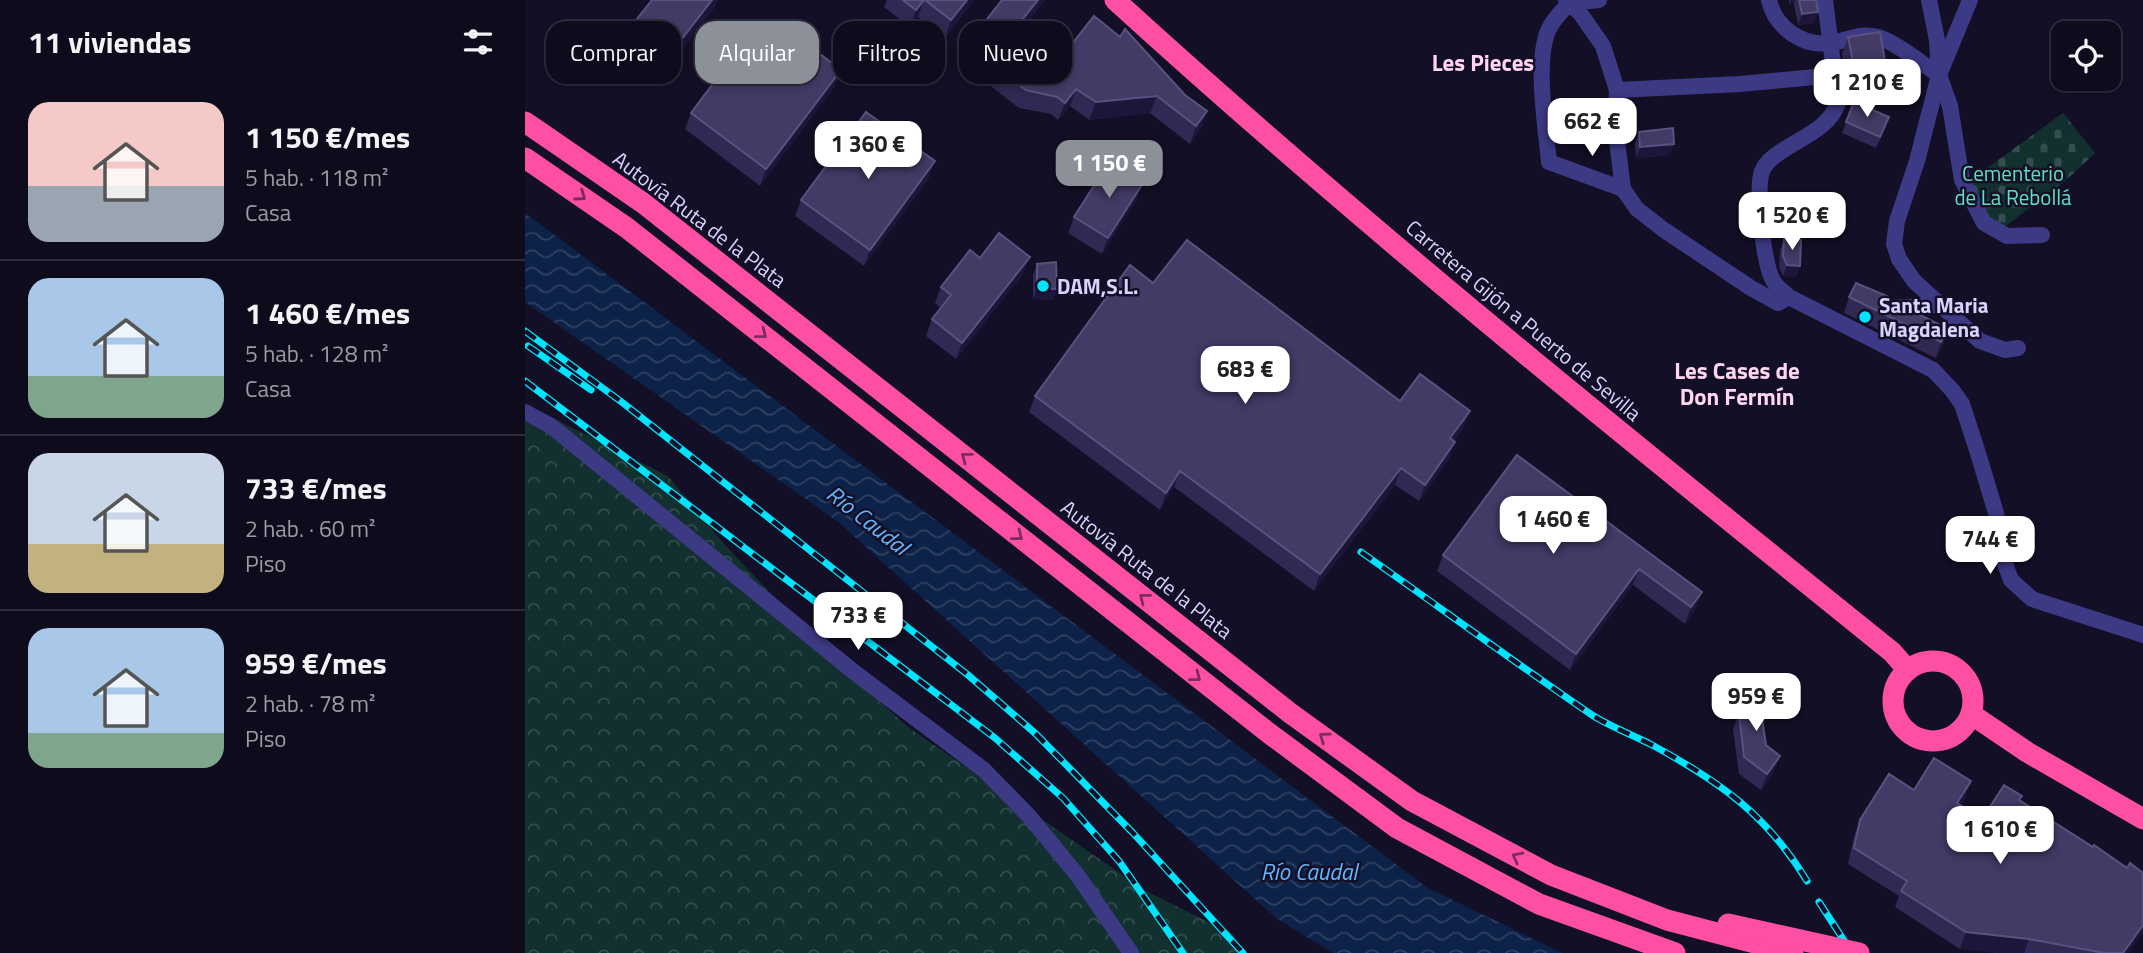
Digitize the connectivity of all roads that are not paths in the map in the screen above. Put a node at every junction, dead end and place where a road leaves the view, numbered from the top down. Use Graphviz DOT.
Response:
graph roads {
  1 [pos="1115,0"];
  2 [pos="1599,0"];
  3 [pos="1769,0"];
  4 [pos="1825,0"];
  5 [pos="1929,0"];
  6 [pos="1970,0"];
  7 [pos="1568,2"];
  8 [pos="1831,43"];
  9 [pos="1836,75"];
  10 [pos="1939,75"];
  11 [pos="1617,90"];
  12 [pos="525,122"];
  13 [pos="525,158"];
  14 [pos="1623,189"];
  15 [pos="2042,235"];
  16 [pos="1789,297"];
  17 [pos="1940,305"];
  18 [pos="1891,307"];
  19 [pos="2018,348"];
  20 [pos="525,412"];
  21 [pos="2143,635"];
  22 [pos="1907,669"];
  23 [pos="1971,714"];
  24 [pos="2143,819"];
  25 [pos="1734,932"];
  26 [pos="1131,953"];
  27 [pos="1675,953"];
  28 [pos="1793,953"];
  29 [pos="1859,953"];
  1 -- 22 [label="highway, Carretera Gijón a Puerto de Sevilla"];
  2 -- 7 [label="street"];
  3 -- 8 [label="street"];
  4 -- 8 [label="street"];
  5 -- 10 [label="street"];
  6 -- 10 [label="street"];
  7 -- 11 [label="street"];
  7 -- 14 [label="street"];
  8 -- 9 [label="street"];
  8 -- 10 [label="street"];
  9 -- 11 [label="street"];
  9 -- 16 [label="street"];
  10 -- 15 [label="street"];
  10 -- 17 [label="street"];
  11 -- 14 [label="street"];
  25 -- 12 [label="highway, Autovía Ruta de la Plata, one-way"];
  13 -- 27 [label="highway, one-way"];
  14 -- 16 [label="street"];
  16 -- 21 [label="street"];
  17 -- 18 [label="street"];
  17 -- 19 [label="street"];
  20 -- 26 [label="street"];
  22 -- 23 [label="highway"];
  22 -- 23 [label="highway"];
  23 -- 24 [label="highway"];
  25 -- 28 [label="highway"];
  25 -- 29 [label="highway, bridge"];
}
